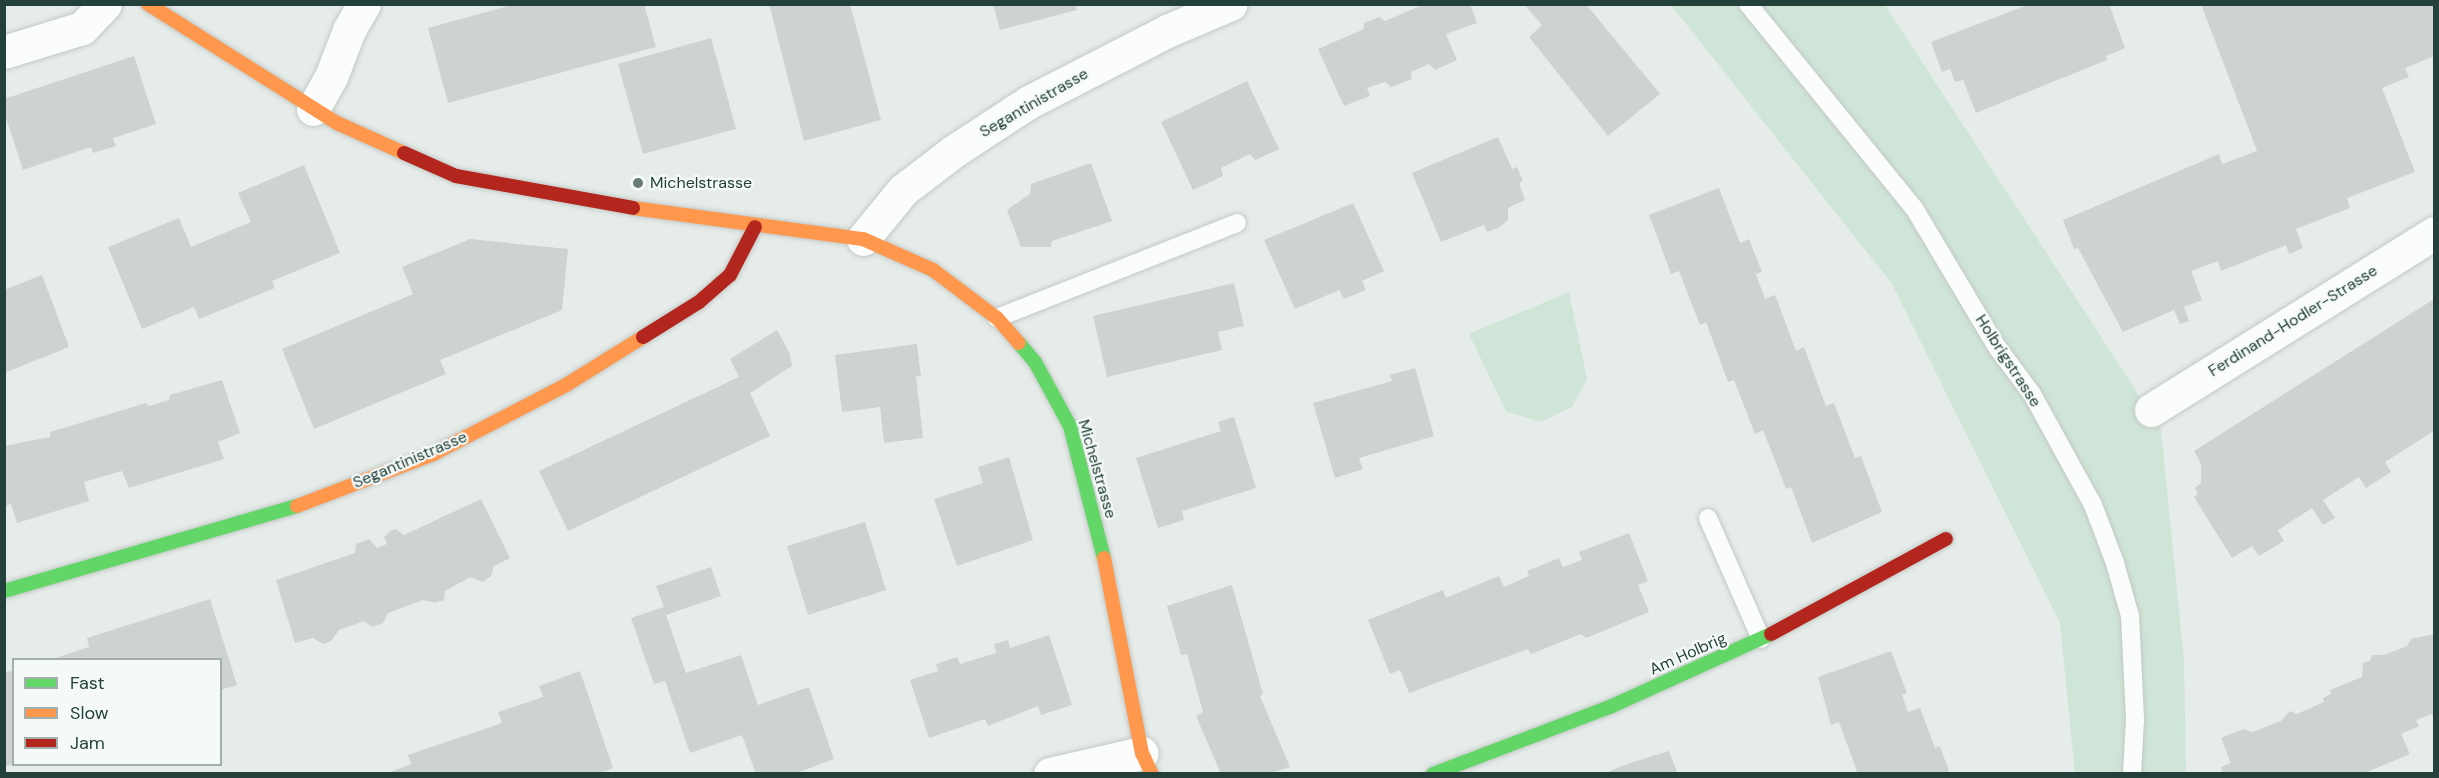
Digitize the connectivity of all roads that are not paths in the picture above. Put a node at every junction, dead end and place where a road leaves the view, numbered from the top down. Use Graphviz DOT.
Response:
graph roads {
  1 [pos="105,4"];
  2 [pos="148,4"];
  3 [pos="364,4"];
  4 [pos="1231,4"];
  5 [pos="1749,4"];
  6 [pos="4,52"];
  7 [pos="314,109"];
  8 [pos="1237,223"];
  9 [pos="755,227"];
  10 [pos="2434,233"];
  11 [pos="863,239"];
  12 [pos="998,318"];
  13 [pos="2151,410"];
  14 [pos="1708,518"];
  15 [pos="1946,539"];
  16 [pos="4,591"];
  17 [pos="1761,639"];
  18 [pos="1147,763"];
  19 [pos="1050,774"];
  20 [pos="1433,774"];
  21 [pos="2132,774"];
  1 -- 6 [label="street"];
  2 -- 7 [label="street, Michelstrasse"];
  3 -- 7 [label="street"];
  4 -- 11 [label="street, Segantinistrasse"];
  5 -- 21 [label="lane, Holbrigstrasse"];
  7 -- 9 [label="street, Michelstrasse"];
  8 -- 12 [label="lane"];
  9 -- 11 [label="street, Michelstrasse"];
  9 -- 16 [label="street, Segantinistrasse"];
  10 -- 13 [label="street, Ferdinand-Hodler-Strasse"];
  11 -- 12 [label="street, Michelstrasse"];
  12 -- 18 [label="street, Michelstrasse"];
  14 -- 17 [label="lane"];
  15 -- 17 [label="street, Am Holbrig"];
  17 -- 20 [label="street, Am Holbrig"];
  18 -- 19 [label="street"];
}
